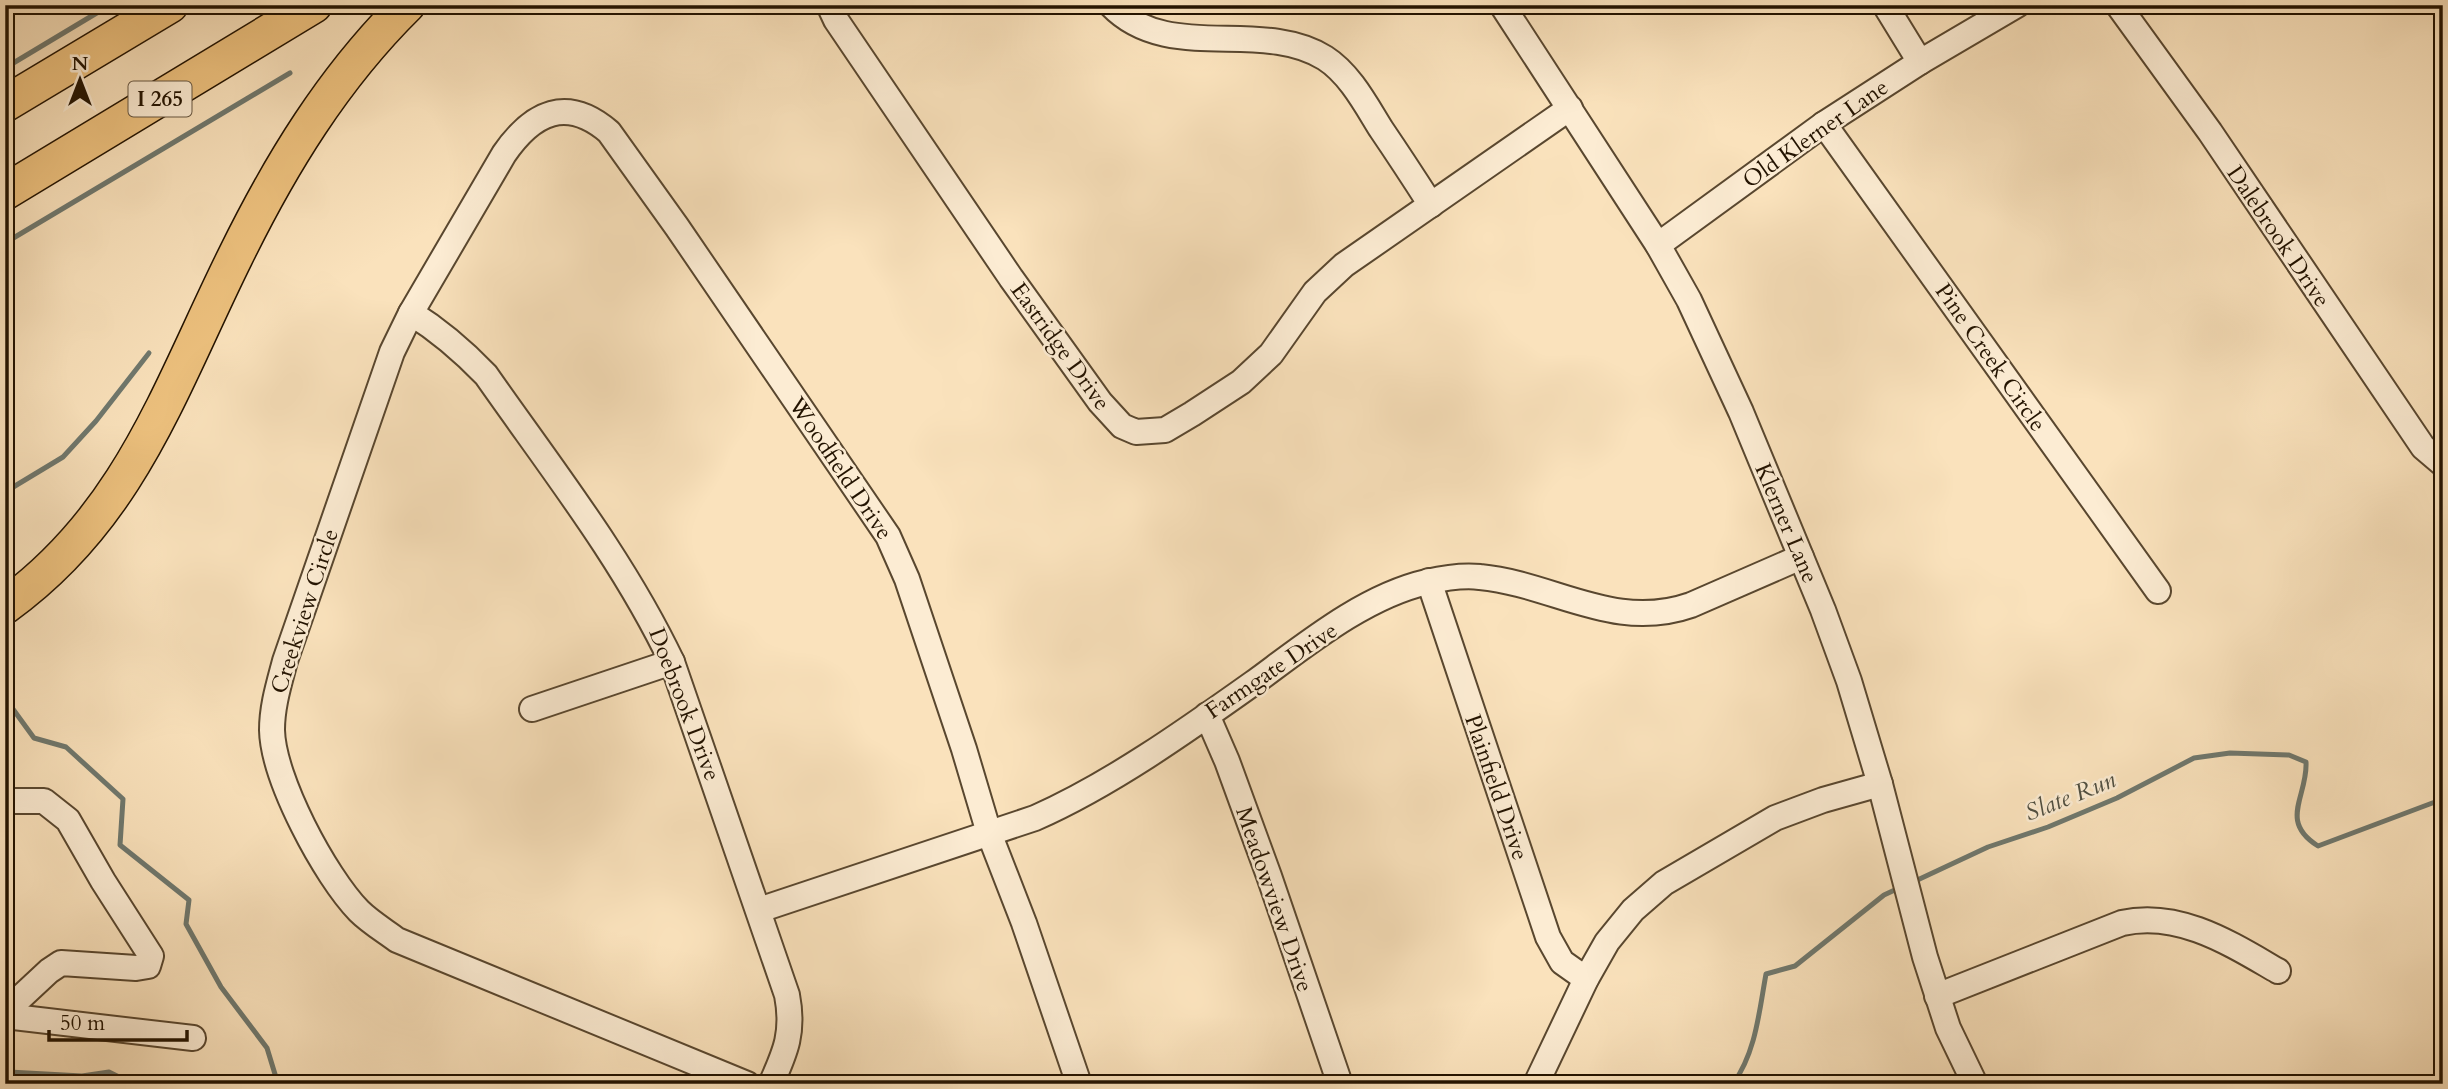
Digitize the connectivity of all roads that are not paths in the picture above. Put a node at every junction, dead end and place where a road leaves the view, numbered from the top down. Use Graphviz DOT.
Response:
graph roads {
  1 [pos="170,5"];
  2 [pos="314,5"];
  3 [pos="407,5"];
  4 [pos="829,5"];
  5 [pos="1111,5"];
  6 [pos="1502,5"];
  7 [pos="1885,5"];
  8 [pos="2017,5"];
  9 [pos="2118,5"];
  10 [pos="1920,62"];
  11 [pos="5,104"];
  12 [pos="1570,108"];
  13 [pos="531,123"];
  14 [pos="1824,124"];
  15 [pos="5,192"];
  16 [pos="1431,205"];
  17 [pos="1658,245"];
  18 [pos="411,313"];
  19 [pos="2443,464"];
  20 [pos="1801,557"];
  21 [pos="1429,582"];
  22 [pos="2158,591"];
  23 [pos="5,606"];
  24 [pos="672,662"];
  25 [pos="532,709"];
  26 [pos="1207,715"];
  27 [pos="1880,784"];
  28 [pos="5,801"];
  29 [pos="989,833"];
  30 [pos="759,910"];
  31 [pos="2278,971"];
  32 [pos="1586,979"];
  33 [pos="1937,996"];
  34 [pos="5,1014"];
  35 [pos="193,1038"];
  36 [pos="747,1084"];
  37 [pos="772,1084"];
  38 [pos="1079,1084"];
  39 [pos="1340,1084"];
  40 [pos="1536,1084"];
  41 [pos="1975,1084"];
  1 -- 11 [label="highway"];
  2 -- 15 [label="highway, I 265"];
  3 -- 23 [label="highway"];
  4 -- 16 [label="street, Eastridge Drive"];
  5 -- 16 [label="street"];
  6 -- 12 [label="street, Klerner Lane"];
  7 -- 10 [label="street"];
  8 -- 10 [label="street, Old Klerner Lane"];
  9 -- 19 [label="street, Dalebrook Drive"];
  10 -- 14 [label="street, Old Klerner Lane"];
  12 -- 16 [label="street, Eastridge Drive"];
  12 -- 17 [label="street, Klerner Lane"];
  13 -- 18 [label="street, Creekview Circle"];
  13 -- 29 [label="street, Woodfield Drive"];
  14 -- 17 [label="street, Old Klerner Lane"];
  14 -- 22 [label="street, Pine Creek Circle"];
  17 -- 20 [label="street, Klerner Lane"];
  18 -- 24 [label="street, Doebrook Drive"];
  18 -- 36 [label="street, Creekview Circle"];
  20 -- 21 [label="street, Farmgate Drive"];
  20 -- 27 [label="street, Klerner Lane"];
  21 -- 26 [label="street, Farmgate Drive"];
  21 -- 32 [label="street, Plainfield Drive"];
  24 -- 25 [label="street"];
  24 -- 30 [label="street, Doebrook Drive"];
  26 -- 29 [label="street, Farmgate Drive"];
  26 -- 39 [label="street, Meadowview Drive"];
  27 -- 32 [label="street"];
  27 -- 33 [label="street, Klerner Lane"];
  28 -- 34 [label="street"];
  29 -- 30 [label="street, Farmgate Drive"];
  29 -- 38 [label="street, Woodfield Drive"];
  30 -- 37 [label="street, Doebrook Drive"];
  31 -- 33 [label="street"];
  32 -- 40 [label="street"];
  33 -- 41 [label="street, Klerner Lane"];
  34 -- 35 [label="street"];
}
